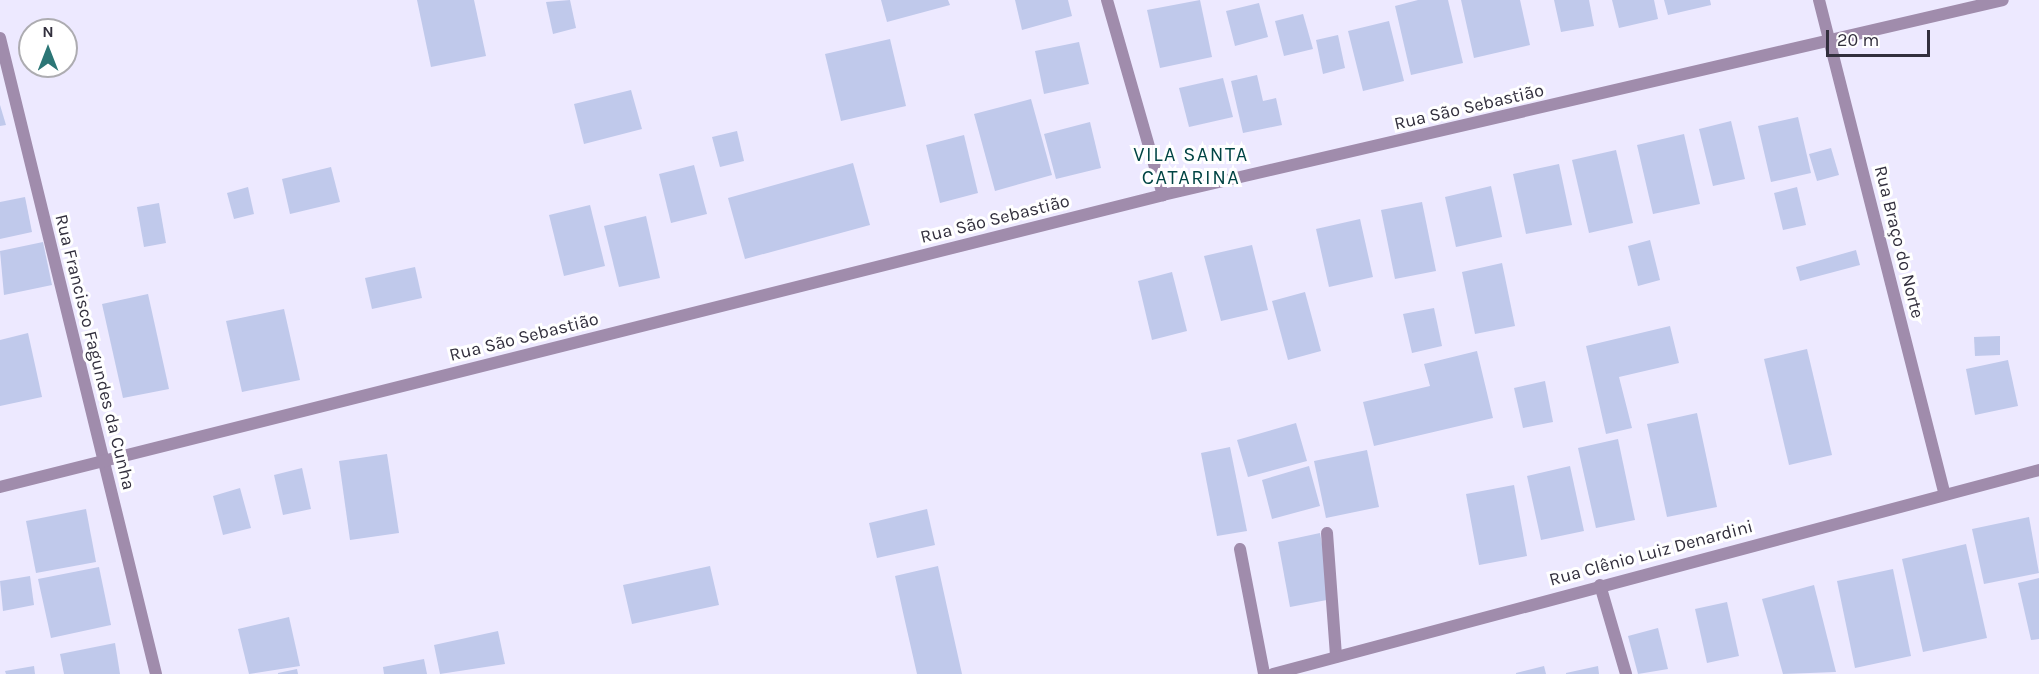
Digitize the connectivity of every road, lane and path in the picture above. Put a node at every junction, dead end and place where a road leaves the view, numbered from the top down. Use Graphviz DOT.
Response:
graph roads {
  1 [pos="1107,0"];
  2 [pos="1819,0"];
  3 [pos="2003,0"];
  4 [pos="0,38"];
  5 [pos="1830,42"];
  6 [pos="1163,195"];
  7 [pos="104,460"];
  8 [pos="2039,470"];
  9 [pos="0,488"];
  10 [pos="1944,492"];
  11 [pos="1327,533"];
  12 [pos="1240,549"];
  13 [pos="1600,585"];
  14 [pos="1336,657"];
  15 [pos="156,674"];
  16 [pos="1264,674"];
  17 [pos="1273,674"];
  18 [pos="1626,674"];
  1 -- 6 [label="street"];
  2 -- 5 [label="street, Rua Braço do Norte"];
  3 -- 5 [label="street, Rua São Sebastião"];
  4 -- 7 [label="street, Rua Francisco Fagundes da Cunha"];
  5 -- 6 [label="street, Rua São Sebastião"];
  5 -- 10 [label="street, Rua Braço do Norte"];
  6 -- 7 [label="street, Rua São Sebastião"];
  7 -- 9 [label="street, Rua São Sebastião"];
  7 -- 15 [label="street, Rua Francisco Fagundes da Cunha"];
  8 -- 10 [label="street, Rua Clênio Luiz Denardini"];
  10 -- 13 [label="street, Rua Clênio Luiz Denardini"];
  11 -- 14 [label="street"];
  12 -- 16 [label="street"];
  13 -- 14 [label="street, Rua Clênio Luiz Denardini"];
  13 -- 18 [label="street"];
  14 -- 17 [label="street, Rua Clênio Luiz Denardini"];
}
